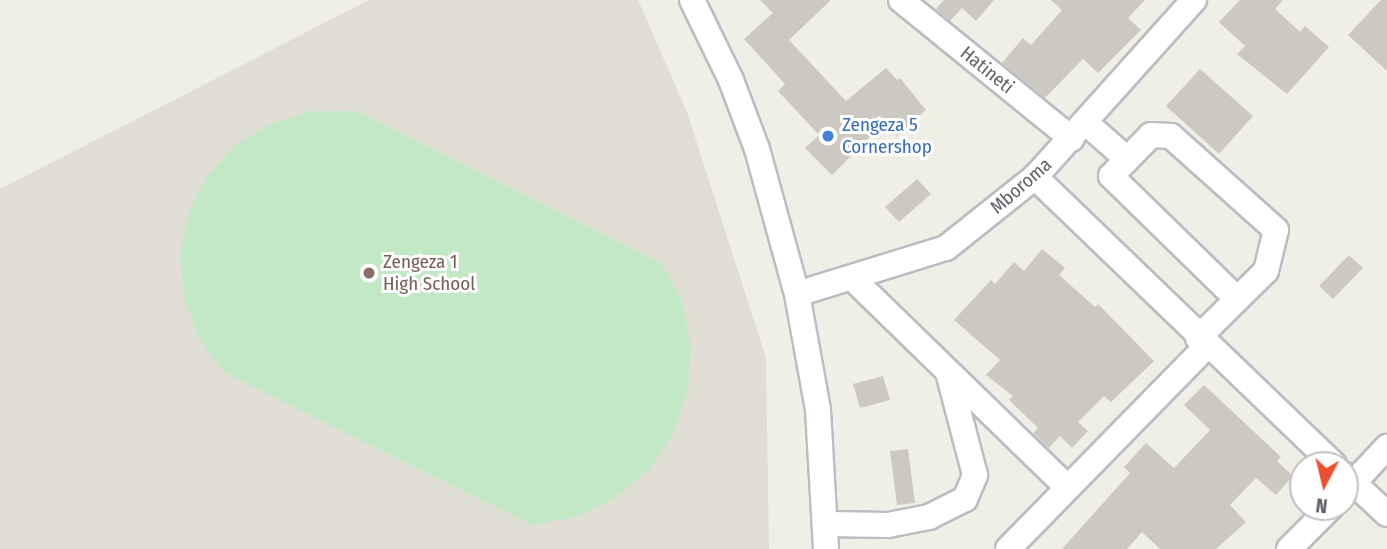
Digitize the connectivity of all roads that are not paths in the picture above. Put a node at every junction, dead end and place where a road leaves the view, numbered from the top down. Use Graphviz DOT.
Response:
graph roads {
  1 [pos="692,0"];
  2 [pos="901,0"];
  3 [pos="1194,0"];
  4 [pos="1079,131"];
  5 [pos="1127,159"];
  6 [pos="1035,177"];
  7 [pos="852,278"];
  8 [pos="797,294"];
  9 [pos="1237,299"];
  10 [pos="1203,342"];
  11 [pos="948,371"];
  12 [pos="1387,447"];
  13 [pos="1319,451"];
  14 [pos="1359,474"];
  15 [pos="1066,487"];
  16 [pos="1359,492"];
  17 [pos="1387,514"];
  18 [pos="1317,521"];
  19 [pos="827,524"];
  20 [pos="826,549"];
  21 [pos="1008,549"];
  22 [pos="1289,549"];
  1 -- 8 [label="street"];
  2 -- 4 [label="street, Hatineti"];
  3 -- 4 [label="street, Mboroma"];
  4 -- 5 [label="street, Hatineti"];
  4 -- 6 [label="street, Mboroma"];
  5 -- 9 [label="street"];
  5 -- 9 [label="street"];
  6 -- 7 [label="street, Mboroma"];
  6 -- 10 [label="street"];
  7 -- 8 [label="street, Mboroma"];
  7 -- 11 [label="street"];
  8 -- 19 [label="street"];
  9 -- 10 [label="street"];
  10 -- 13 [label="street"];
  10 -- 15 [label="street"];
  11 -- 15 [label="street"];
  11 -- 19 [label="street"];
  12 -- 14 [label="street"];
  15 -- 21 [label="street"];
  16 -- 17 [label="street"];
  18 -- 22 [label="street"];
  19 -- 20 [label="street"];
}
